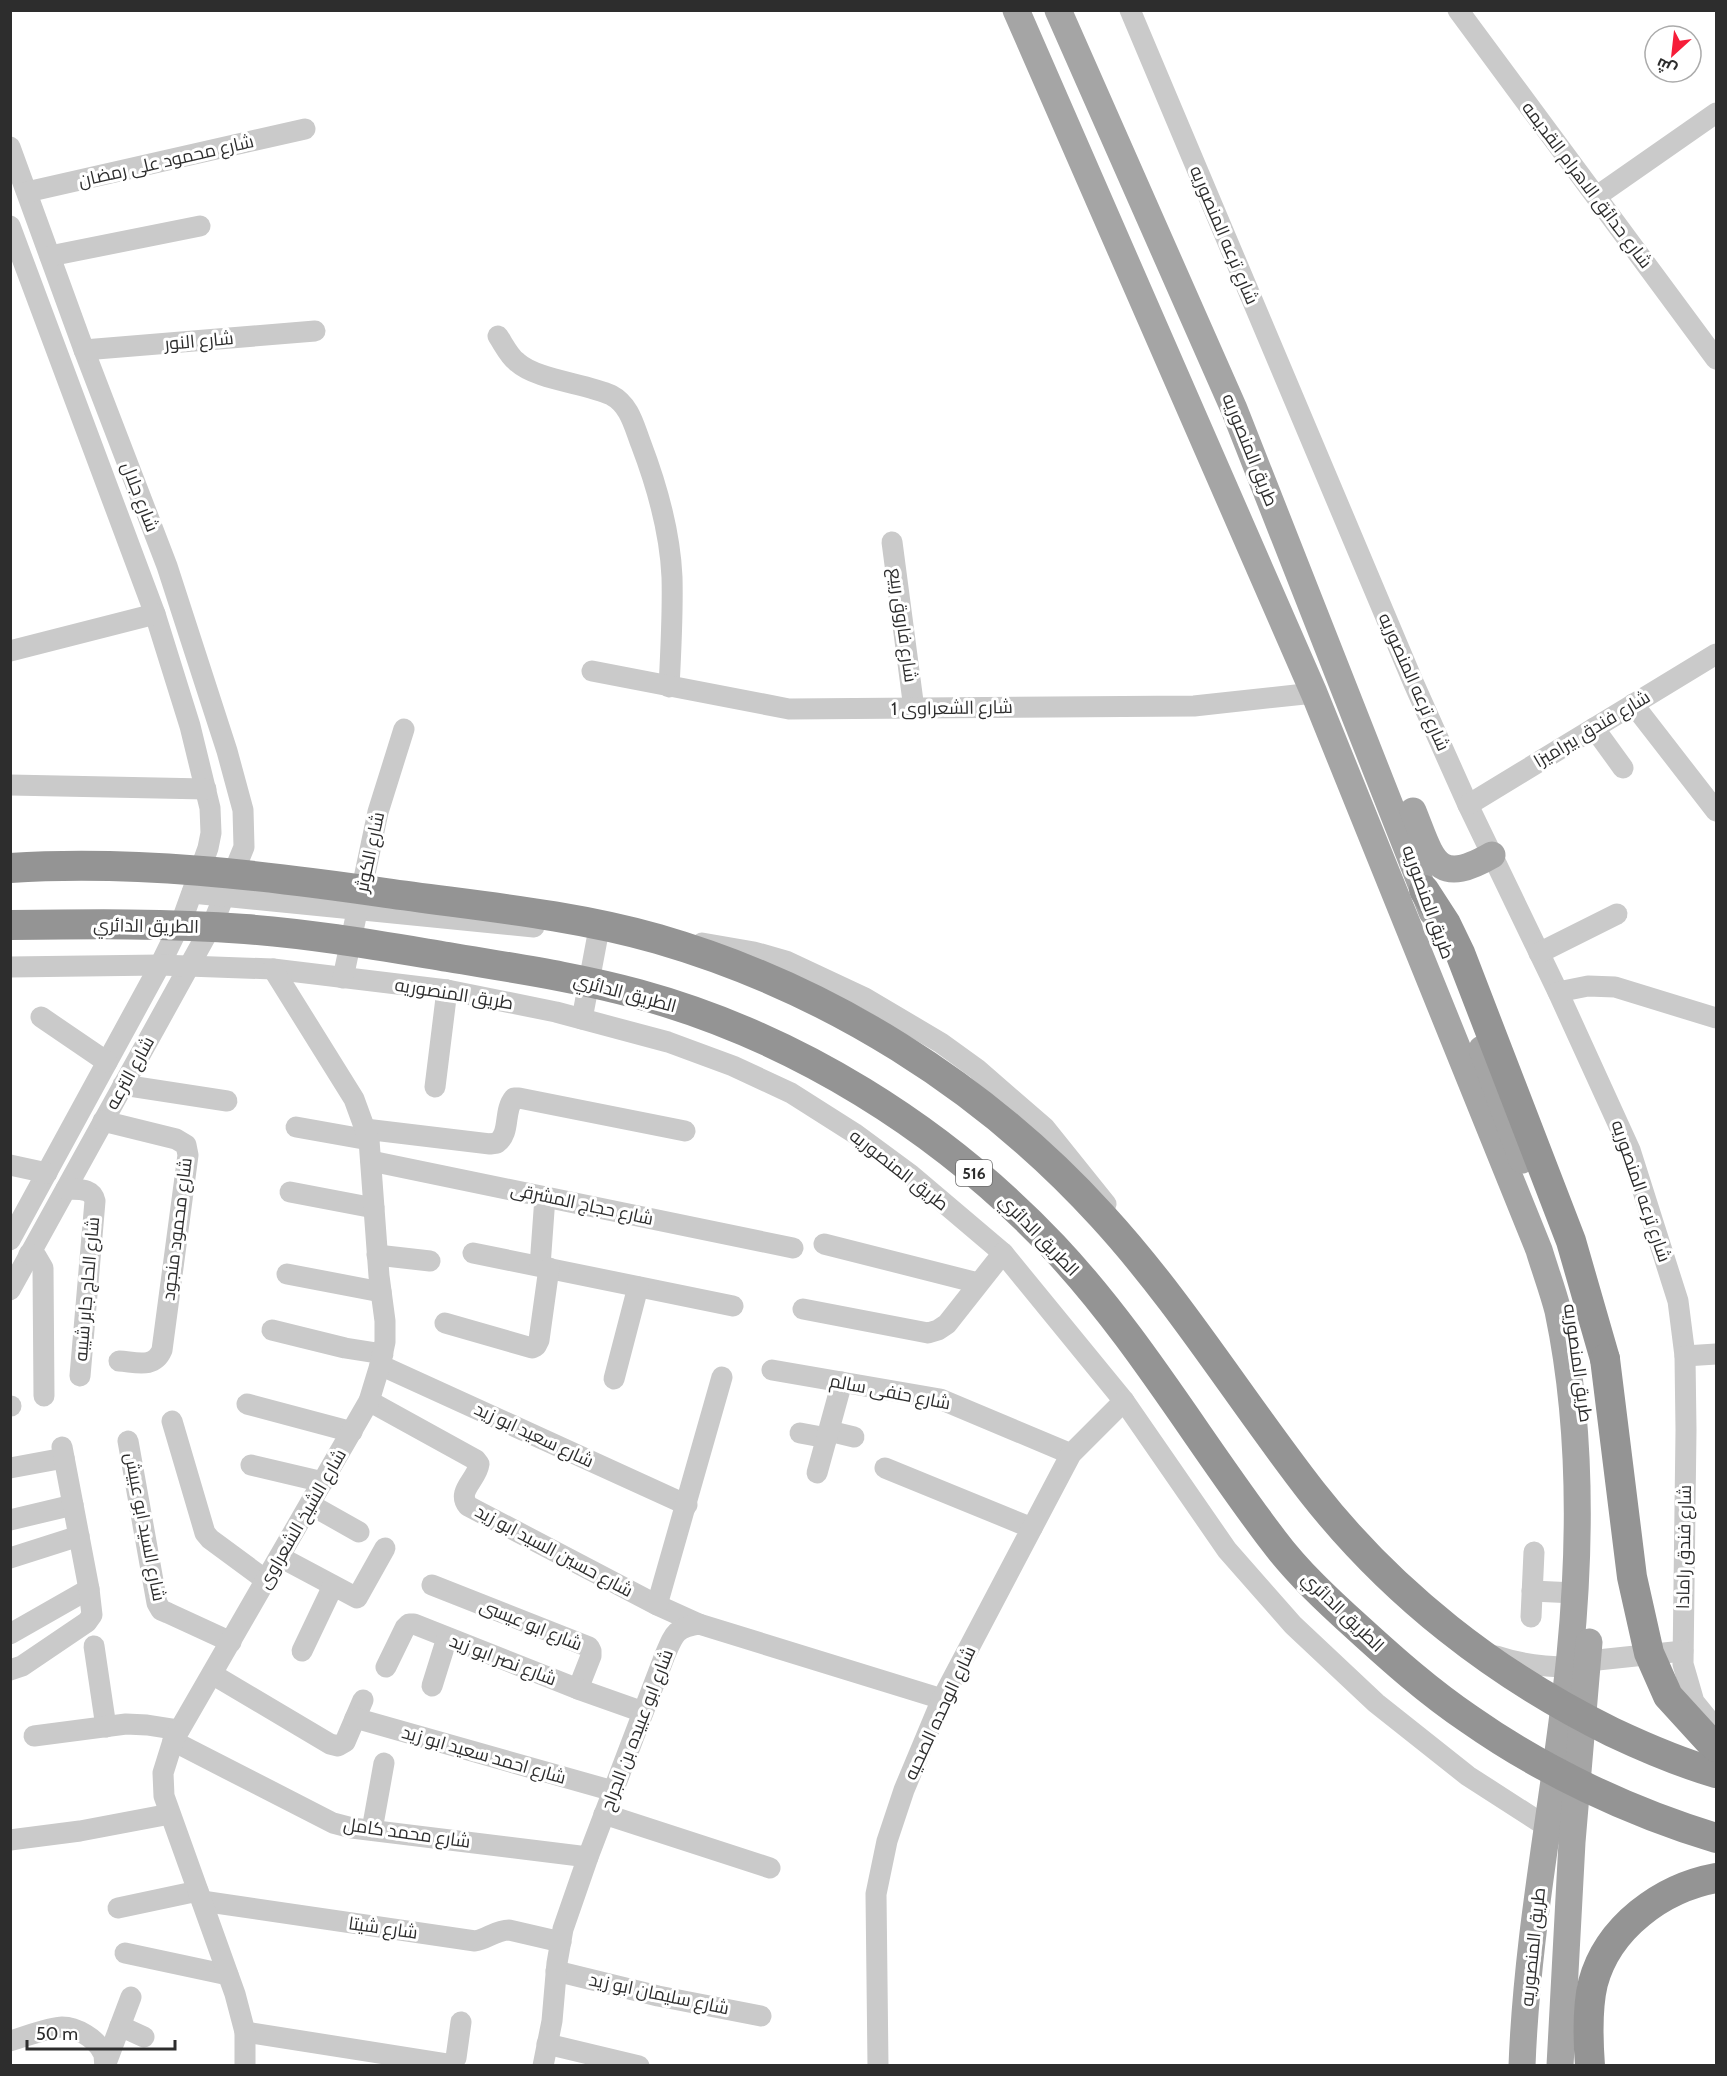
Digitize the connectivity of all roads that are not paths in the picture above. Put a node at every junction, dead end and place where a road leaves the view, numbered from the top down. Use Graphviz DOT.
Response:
graph roads {
  1 [pos="1016,10"];
  2 [pos="1058,10"];
  3 [pos="1130,10"];
  4 [pos="1458,10"];
  5 [pos="1716,113"];
  6 [pos="305,129"];
  7 [pos="10,147"];
  8 [pos="27,192"];
  9 [pos="1597,196"];
  10 [pos="10,226"];
  11 [pos="200,226"];
  12 [pos="50,256"];
  13 [pos="315,331"];
  14 [pos="498,336"];
  15 [pos="84,350"];
  16 [pos="1716,359"];
  17 [pos="123,453"];
  18 [pos="98,461"];
  19 [pos="892,542"];
  20 [pos="155,614"];
  21 [pos="10,651"];
  22 [pos="1716,654"];
  23 [pos="592,671"];
  24 [pos="669,687"];
  25 [pos="1314,693"];
  26 [pos="1633,704"];
  27 [pos="914,709"];
  28 [pos="1358,720"];
  29 [pos="1594,728"];
  30 [pos="404,729"];
  31 [pos="1623,768"];
  32 [pos="10,785"];
  33 [pos="206,789"];
  34 [pos="1468,804"];
  35 [pos="1716,811"];
  36 [pos="208,848"];
  37 [pos="241,852"];
  38 [pos="1492,855"];
  39 [pos="10,868"];
  40 [pos="1424,890"];
  41 [pos="192,893"];
  42 [pos="224,896"];
  43 [pos="358,909"];
  44 [pos="1617,914"];
  45 [pos="10,925"];
  46 [pos="598,934"];
  47 [pos="1539,953"];
  48 [pos="159,965"];
  49 [pos="190,966"];
  50 [pos="10,967"];
  51 [pos="273,969"];
  52 [pos="343,978"];
  53 [pos="447,990"];
  54 [pos="1558,992"];
  55 [pos="41,1017"];
  56 [pos="1716,1018"];
  57 [pos="582,1019"];
  58 [pos="107,1062"];
  59 [pos="123,1085"];
  60 [pos="435,1087"];
  61 [pos="227,1101"];
  62 [pos="103,1121"];
  63 [pos="296,1127"];
  64 [pos="685,1131"];
  65 [pos="368,1143"];
  66 [pos="10,1165"];
  67 [pos="47,1173"];
  68 [pos="66,1189"];
  69 [pos="290,1192"];
  70 [pos="545,1197"];
  71 [pos="374,1208"];
  72 [pos="10,1240"];
  73 [pos="824,1244"];
  74 [pos="793,1248"];
  75 [pos="473,1253"];
  76 [pos="1003,1253"];
  77 [pos="29,1254"];
  78 [pos="377,1255"];
  79 [pos="430,1261"];
  80 [pos="544,1267"];
  81 [pos="287,1274"];
  82 [pos="978,1283"];
  83 [pos="638,1287"];
  84 [pos="10,1290"];
  85 [pos="381,1292"];
  86 [pos="733,1306"];
  87 [pos="803,1309"];
  88 [pos="445,1323"];
  89 [pos="272,1330"];
  90 [pos="1716,1354"];
  91 [pos="1685,1356"];
  92 [pos="382,1360"];
  93 [pos="119,1361"];
  94 [pos="772,1370"];
  95 [pos="80,1376"];
  96 [pos="722,1377"];
  97 [pos="615,1379"];
  98 [pos="842,1382"];
  99 [pos="44,1396"];
  100 [pos="369,1401"];
  101 [pos="1124,1401"];
  102 [pos="247,1404"];
  103 [pos="172,1421"];
  104 [pos="352,1432"];
  105 [pos="800,1433"];
  106 [pos="828,1435"];
  107 [pos="854,1437"];
  108 [pos="128,1441"];
  109 [pos="1071,1454"];
  110 [pos="251,1465"];
  111 [pos="10,1468"];
  112 [pos="885,1468"];
  113 [pos="817,1473"];
  114 [pos="324,1482"];
  115 [pos="73,1505"];
  116 [pos="310,1505"];
  117 [pos="687,1505"];
  118 [pos="10,1520"];
  119 [pos="1032,1528"];
  120 [pos="359,1532"];
  121 [pos="79,1536"];
  122 [pos="385,1548"];
  123 [pos="1534,1552"];
  124 [pos="280,1557"];
  125 [pos="10,1558"];
  126 [pos="267,1581"];
  127 [pos="432,1585"];
  128 [pos="333,1586"];
  129 [pos="89,1589"];
  130 [pos="1532,1591"];
  131 [pos="1584,1593"];
  132 [pos="657,1605"];
  133 [pos="1531,1617"];
  134 [pos="699,1624"];
  135 [pos="10,1634"];
  136 [pos="447,1638"];
  137 [pos="231,1642"];
  138 [pos="94,1646"];
  139 [pos="302,1651"];
  140 [pos="1683,1651"];
  141 [pos="1578,1664"];
  142 [pos="386,1667"];
  143 [pos="10,1670"];
  144 [pos="212,1674"];
  145 [pos="432,1686"];
  146 [pos="578,1689"];
  147 [pos="942,1699"];
  148 [pos="643,1712"];
  149 [pos="106,1727"];
  150 [pos="1716,1729"];
  151 [pos="34,1736"];
  152 [pos="176,1736"];
  153 [pos="1716,1747"];
  154 [pos="384,1763"];
  155 [pos="1716,1773"];
  156 [pos="613,1791"];
  157 [pos="170,1814"];
  158 [pos="604,1814"];
  159 [pos="1547,1828"];
  160 [pos="372,1830"];
  161 [pos="1716,1838"];
  162 [pos="10,1840"];
  163 [pos="1572,1842"];
  164 [pos="588,1857"];
  165 [pos="770,1868"];
  166 [pos="1716,1878"];
  167 [pos="200,1896"];
  168 [pos="117,1908"];
  169 [pos="561,1942"];
  170 [pos="125,1953"];
  171 [pos="556,1971"];
  172 [pos="228,1975"];
  173 [pos="131,1997"];
  174 [pos="761,2016"];
  175 [pos="461,2022"];
  176 [pos="120,2026"];
  177 [pos="245,2032"];
  178 [pos="144,2037"];
  179 [pos="10,2041"];
  180 [pos="547,2044"];
  181 [pos="105,2066"];
  182 [pos="245,2066"];
  183 [pos="543,2066"];
  184 [pos="639,2066"];
  185 [pos="878,2066"];
  186 [pos="1522,2066"];
  187 [pos="1560,2066"];
  188 [pos="1590,2066"];
  1 -- 25 [label="main road, طريق المنصوريه"];
  2 -- 28 [label="main road, طريق المنصوريه"];
  3 -- 34 [label="street, شارع ترعه المنصوريه"];
  4 -- 9 [label="street, شارع حدائق الاهرام القديمه"];
  5 -- 9 [label="street"];
  6 -- 8 [label="street, شارع محمود على رمضان"];
  7 -- 8 [label="street, شارع جلال"];
  8 -- 12 [label="street, شارع جلال"];
  9 -- 16 [label="street, شارع حدائق الاهرام القديمه"];
  10 -- 18 [label="street, شارع جلال"];
  11 -- 12 [label="street"];
  12 -- 15 [label="street, شارع جلال"];
  13 -- 15 [label="street, شارع النور"];
  14 -- 24 [label="street"];
  15 -- 17 [label="street, شارع جلال"];
  17 -- 18 [label="street"];
  17 -- 37 [label="street, شارع جلال"];
  18 -- 20 [label="street, شارع جلال"];
  19 -- 27 [label="street, شارع فاروق ربيع"];
  20 -- 21 [label="street"];
  20 -- 33 [label="street, شارع جلال"];
  22 -- 26 [label="street, شارع فندق بيراميزا"];
  23 -- 24 [label="street, شارع الشعراوى 1"];
  24 -- 27 [label="street, شارع الشعراوى 1"];
  25 -- 27 [label="street, شارع الشعراوى 1"];
  25 -- 131 [label="main road, طريق المنصوريه"];
  26 -- 29 [label="street, شارع فندق بيراميزا"];
  26 -- 35 [label="street"];
  28 -- 38 [label="main road"];
  28 -- 40 [label="main road, طريق المنصوريه"];
  29 -- 31 [label="street"];
  29 -- 34 [label="street, شارع فندق بيراميزا"];
  30 -- 43 [label="street, شارع الكوثر"];
  32 -- 33 [label="street"];
  33 -- 36 [label="street, شارع جلال"];
  34 -- 38 [label="street, شارع ترعه المنصوريه"];
  36 -- 37 [label="street"];
  36 -- 41 [label="street, شارع الترعه"];
  37 -- 42 [label="street, شارع الترعه"];
  38 -- 47 [label="street, شارع ترعه المنصوريه"];
  39 -- 155 [label="highway, bridge"];
  40 -- 131 [label="main road, طريق المنصوريه"];
  40 -- 153 [label="highway, bridge"];
  41 -- 42 [label="street"];
  41 -- 48 [label="street, شارع الترعه"];
  42 -- 43 [label="street"];
  42 -- 49 [label="street, شارع الترعه"];
  43 -- 46 [label="street"];
  43 -- 52 [label="street, شارع الكوثر"];
  44 -- 47 [label="street"];
  45 -- 161 [label="highway, الطريق الدائري / 516, bridge"];
  46 -- 57 [label="street"];
  46 -- 141 [label="street"];
  47 -- 54 [label="street, شارع ترعه المنصوريه"];
  48 -- 49 [label="street, طريق المنصوريه"];
  48 -- 50 [label="street, طريق المنصوريه"];
  48 -- 58 [label="street, شارع الترعه"];
  49 -- 51 [label="street, طريق المنصوريه"];
  49 -- 59 [label="street, شارع الترعه"];
  51 -- 52 [label="street, طريق المنصوريه"];
  51 -- 65 [label="street, شارع الشيخ الشعراوى"];
  52 -- 53 [label="street, طريق المنصوريه"];
  53 -- 57 [label="street, طريق المنصوريه"];
  53 -- 60 [label="street"];
  54 -- 56 [label="street"];
  54 -- 91 [label="street, شارع ترعه المنصوريه"];
  55 -- 58 [label="street"];
  57 -- 76 [label="street, طريق المنصوريه"];
  58 -- 67 [label="street, شارع الترعه"];
  59 -- 61 [label="street"];
  59 -- 62 [label="street, شارع الترعه"];
  62 -- 68 [label="street, شارع الترعه"];
  62 -- 93 [label="street, شارع محمود منجود"];
  63 -- 65 [label="street"];
  64 -- 65 [label="street"];
  65 -- 70 [label="street, شارع حجاج المشرقى"];
  65 -- 71 [label="street, شارع الشيخ الشعراوى"];
  66 -- 67 [label="street"];
  67 -- 72 [label="street, شارع الترعه"];
  68 -- 77 [label="street, شارع الترعه"];
  68 -- 95 [label="street, شارع الحاج جابر شيبه"];
  69 -- 71 [label="street"];
  70 -- 74 [label="street, شارع حجاج المشرقى"];
  70 -- 80 [label="street"];
  71 -- 78 [label="street, شارع الشيخ الشعراوى"];
  73 -- 82 [label="street"];
  75 -- 80 [label="street"];
  76 -- 82 [label="street"];
  76 -- 101 [label="street, طريق المنصوريه"];
  77 -- 84 [label="street, شارع الترعه"];
  77 -- 99 [label="street"];
  78 -- 79 [label="street"];
  78 -- 85 [label="street, شارع الشيخ الشعراوى"];
  80 -- 83 [label="street"];
  80 -- 88 [label="street"];
  81 -- 85 [label="street"];
  82 -- 87 [label="street"];
  83 -- 86 [label="street"];
  83 -- 97 [label="street"];
  85 -- 92 [label="street, شارع الشيخ الشعراوى"];
  89 -- 92 [label="street, شارع سعيد ابو زيد"];
  90 -- 91 [label="street"];
  91 -- 140 [label="street, شارع فندق رامادا"];
  92 -- 100 [label="street, شارع الشيخ الشعراوى"];
  92 -- 117 [label="street, شارع سعيد ابو زيد"];
  94 -- 98 [label="street, شارع حنفى سالم"];
  96 -- 117 [label="street"];
  98 -- 106 [label="street"];
  98 -- 109 [label="street, شارع حنفى سالم"];
  100 -- 104 [label="street, شارع الشيخ الشعراوى"];
  100 -- 132 [label="street, شارع حسين السيد ابو زيد"];
  101 -- 109 [label="street, شارع الوحده الصحيه"];
  101 -- 159 [label="street, طريق المنصوريه"];
  102 -- 104 [label="street"];
  103 -- 126 [label="street"];
  104 -- 114 [label="street, شارع الشيخ الشعراوى"];
  105 -- 106 [label="street"];
  106 -- 107 [label="street"];
  106 -- 113 [label="street"];
  108 -- 137 [label="street, شارع السيد ابو عبيش"];
  109 -- 119 [label="street, شارع الوحده الصحيه"];
  110 -- 114 [label="street"];
  111 -- 115 [label="street"];
  112 -- 119 [label="street"];
  114 -- 116 [label="street, شارع الشيخ الشعراوى"];
  115 -- 118 [label="street"];
  115 -- 121 [label="street"];
  116 -- 120 [label="street"];
  116 -- 124 [label="street, شارع الشيخ الشعراوى"];
  117 -- 132 [label="street"];
  119 -- 147 [label="street, شارع الوحده الصحيه"];
  121 -- 125 [label="street"];
  121 -- 129 [label="street"];
  122 -- 128 [label="street"];
  123 -- 130 [label="street"];
  124 -- 126 [label="street, شارع الشيخ الشعراوى"];
  124 -- 128 [label="street"];
  126 -- 137 [label="street, شارع الشيخ الشعراوى"];
  127 -- 146 [label="street, شارع ابو عيسى"];
  128 -- 139 [label="street"];
  129 -- 135 [label="street"];
  129 -- 143 [label="street"];
  130 -- 131 [label="street"];
  130 -- 133 [label="street"];
  131 -- 141 [label="main road, طريق المنصوريه"];
  132 -- 134 [label="street, شارع حسين السيد ابو زيد"];
  134 -- 147 [label="street"];
  134 -- 148 [label="street, شارع ابو عبيده بن الجراح"];
  136 -- 142 [label="street, شارع نصر ابو زيد"];
  136 -- 145 [label="street"];
  136 -- 146 [label="street, شارع نصر ابو زيد"];
  137 -- 144 [label="street, شارع الشيخ الشعراوى"];
  138 -- 149 [label="street"];
  140 -- 141 [label="street"];
  140 -- 150 [label="street, شارع فندق رامادا"];
  141 -- 159 [label="main road, طريق المنصوريه"];
  141 -- 163 [label="main road, طريق المنصوريه"];
  144 -- 152 [label="street, شارع الشيخ الشعراوى"];
  144 -- 156 [label="street, شارع احمد سعيد ابو زيد"];
  146 -- 148 [label="street, شارع نصر ابو زيد"];
  147 -- 185 [label="street, شارع الوحده الصحيه"];
  148 -- 156 [label="street, شارع ابو عبيده بن الجراح"];
  149 -- 151 [label="street, شارع محمد كامل"];
  149 -- 152 [label="street, شارع محمد كامل"];
  152 -- 157 [label="street, شارع الشيخ الشعراوى"];
  152 -- 160 [label="street, شارع محمد كامل"];
  154 -- 160 [label="street"];
  156 -- 158 [label="street, شارع ابو عبيده بن الجراح"];
  157 -- 162 [label="street"];
  157 -- 167 [label="street, شارع الشيخ الشعراوى"];
  158 -- 164 [label="street, شارع ابو عبيده بن الجراح"];
  158 -- 165 [label="street"];
  159 -- 163 [label="street, طريق المنصوريه"];
  159 -- 186 [label="main road, طريق المنصوريه"];
  160 -- 164 [label="street, شارع محمد كامل"];
  163 -- 187 [label="main road, طريق المنصوريه"];
  164 -- 169 [label="street, شارع ابو عبيده بن الجراح"];
  166 -- 188 [label="highway"];
  167 -- 168 [label="street"];
  167 -- 169 [label="street, شارع شيتا"];
  167 -- 172 [label="street, شارع الشيخ الشعراوى"];
  169 -- 171 [label="street, شارع ابو عبيده بن الجراح"];
  170 -- 172 [label="street"];
  171 -- 174 [label="street, شارع سليمان ابو زيد"];
  171 -- 180 [label="street, شارع ابو عبيده بن الجراح"];
  172 -- 177 [label="street, شارع الشيخ الشعراوى"];
  173 -- 176 [label="street"];
  175 -- 177 [label="street"];
  176 -- 178 [label="street"];
  176 -- 181 [label="street"];
  177 -- 182 [label="street, شارع الشيخ الشعراوى"];
  179 -- 181 [label="street"];
  180 -- 183 [label="street, شارع ابو عبيده بن الجراح"];
  180 -- 184 [label="street"];
}
